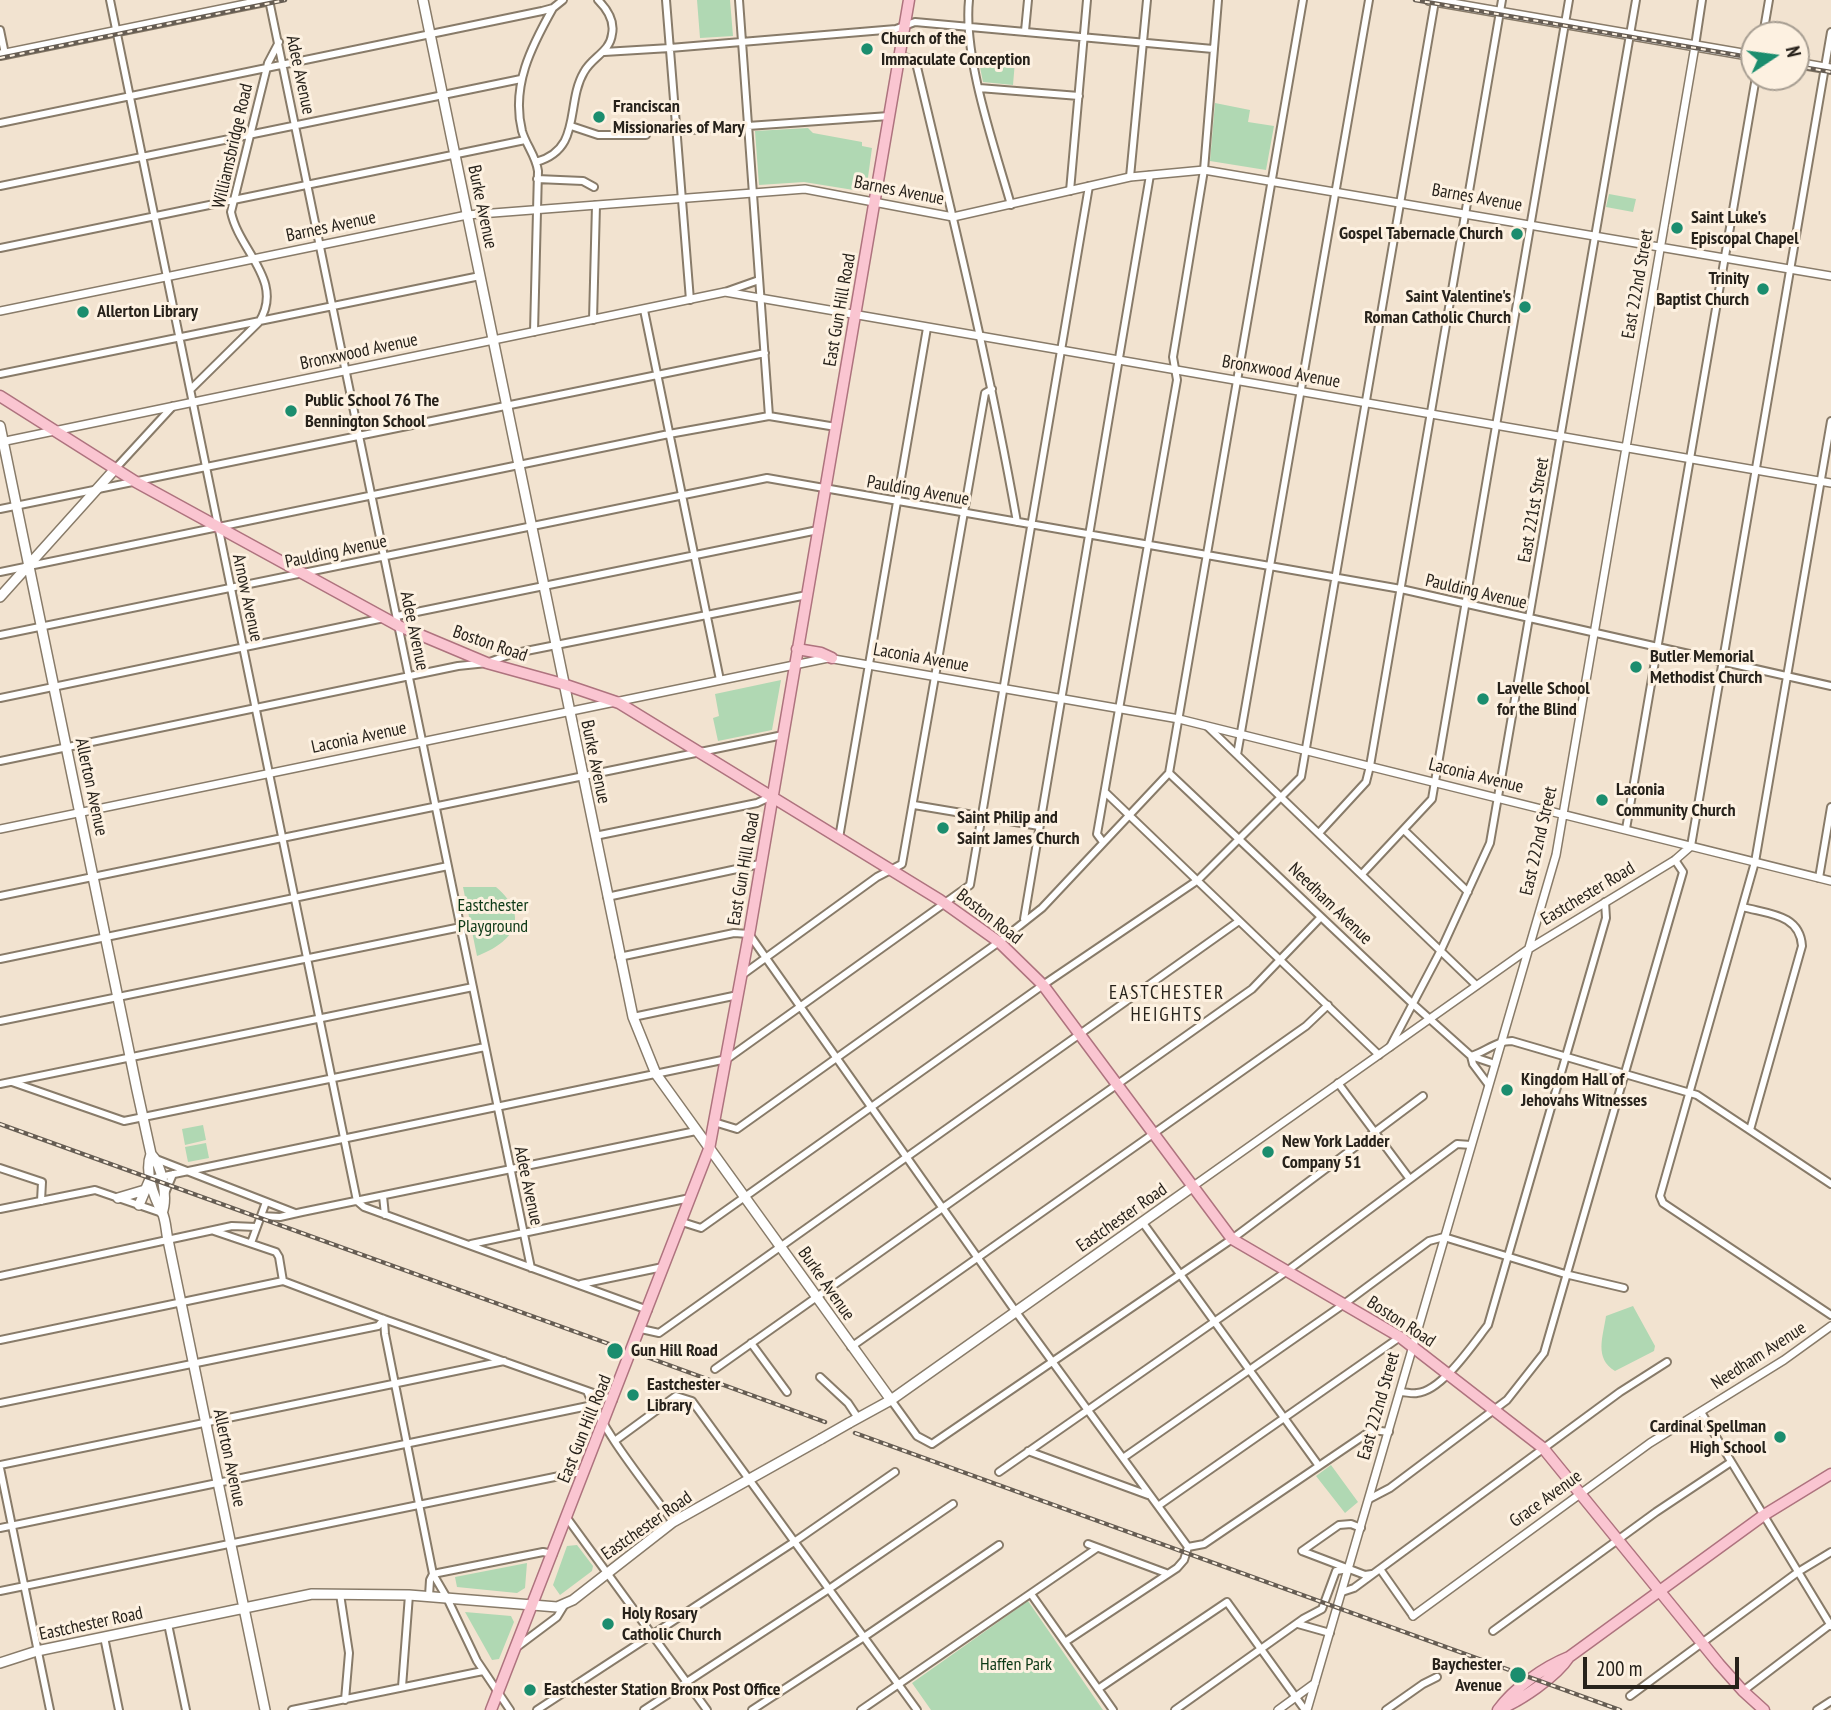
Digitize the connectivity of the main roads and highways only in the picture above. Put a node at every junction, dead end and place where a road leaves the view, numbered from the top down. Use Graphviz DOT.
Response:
graph roads {
  1 [pos="269,0"];
  2 [pos="423,0"];
  3 [pos="909,0"];
  4 [pos="1432,1"];
  5 [pos="1740,54"];
  6 [pos="3,55"];
  7 [pos="1810,66"];
  8 [pos="1828,69"];
  9 [pos="0,396"];
  10 [pos="0,426"];
  11 [pos="2,441"];
  12 [pos="115,469"];
  13 [pos="30,566"];
  14 [pos="0,597"];
  15 [pos="797,649"];
  16 [pos="832,658"];
  17 [pos="563,684"];
  18 [pos="772,796"];
  19 [pos="709,1149"];
  20 [pos="154,1157"];
  21 [pos="150,1179"];
  22 [pos="1192,1187"];
  23 [pos="145,1190"];
  24 [pos="118,1198"];
  25 [pos="139,1205"];
  26 [pos="162,1213"];
  27 [pos="891,1400"];
  28 [pos="1831,1474"];
  29 [pos="1660,1592"];
  30 [pos="532,1606"];
  31 [pos="244,1608"];
  32 [pos="1569,1657"];
  33 [pos="0,1663"];
  34 [pos="1762,1709"];
  35 [pos="265,1710"];
  36 [pos="491,1710"];
  1 -- 6 [label="main road"];
  2 -- 17 [label="main road, Burke Avenue"];
  3 -- 15 [label="main road, East Gun Hill Road"];
  4 -- 5 [label="main road"];
  7 -- 8 [label="main road"];
  9 -- 12 [label="main road, Boston Road"];
  10 -- 11 [label="main road, Allerton Avenue"];
  11 -- 13 [label="main road, Allerton Avenue"];
  12 -- 13 [label="main road"];
  12 -- 17 [label="main road, Boston Road"];
  13 -- 14 [label="main road"];
  13 -- 20 [label="main road, Allerton Avenue"];
  15 -- 16 [label="main road"];
  15 -- 18 [label="main road, East Gun Hill Road"];
  17 -- 18 [label="main road, Boston Road"];
  17 -- 19 [label="main road, Burke Avenue"];
  18 -- 19 [label="main road, East Gun Hill Road"];
  18 -- 22 [label="main road, Boston Road"];
  19 -- 27 [label="main road, Burke Avenue"];
  19 -- 30 [label="main road, East Gun Hill Road"];
  20 -- 21 [label="main road, Allerton Avenue"];
  20 -- 26 [label="main road, Allerton Avenue"];
  21 -- 23 [label="main road"];
  21 -- 26 [label="main road, Allerton Avenue"];
  22 -- 27 [label="main road, Eastchester Road"];
  22 -- 29 [label="main road, Boston Road"];
  23 -- 24 [label="main road"];
  23 -- 25 [label="main road"];
  26 -- 31 [label="main road, Allerton Avenue"];
  27 -- 30 [label="main road, Eastchester Road, bridge"];
  28 -- 29 [label="main road"];
  29 -- 32 [label="main road"];
  29 -- 34 [label="main road, Boston Road"];
  30 -- 31 [label="main road, Eastchester Road"];
  30 -- 36 [label="main road, East Gun Hill Road"];
  31 -- 33 [label="main road, Eastchester Road"];
  31 -- 35 [label="main road, Allerton Avenue"];
  32 -- 32 [label="main road"];
}
